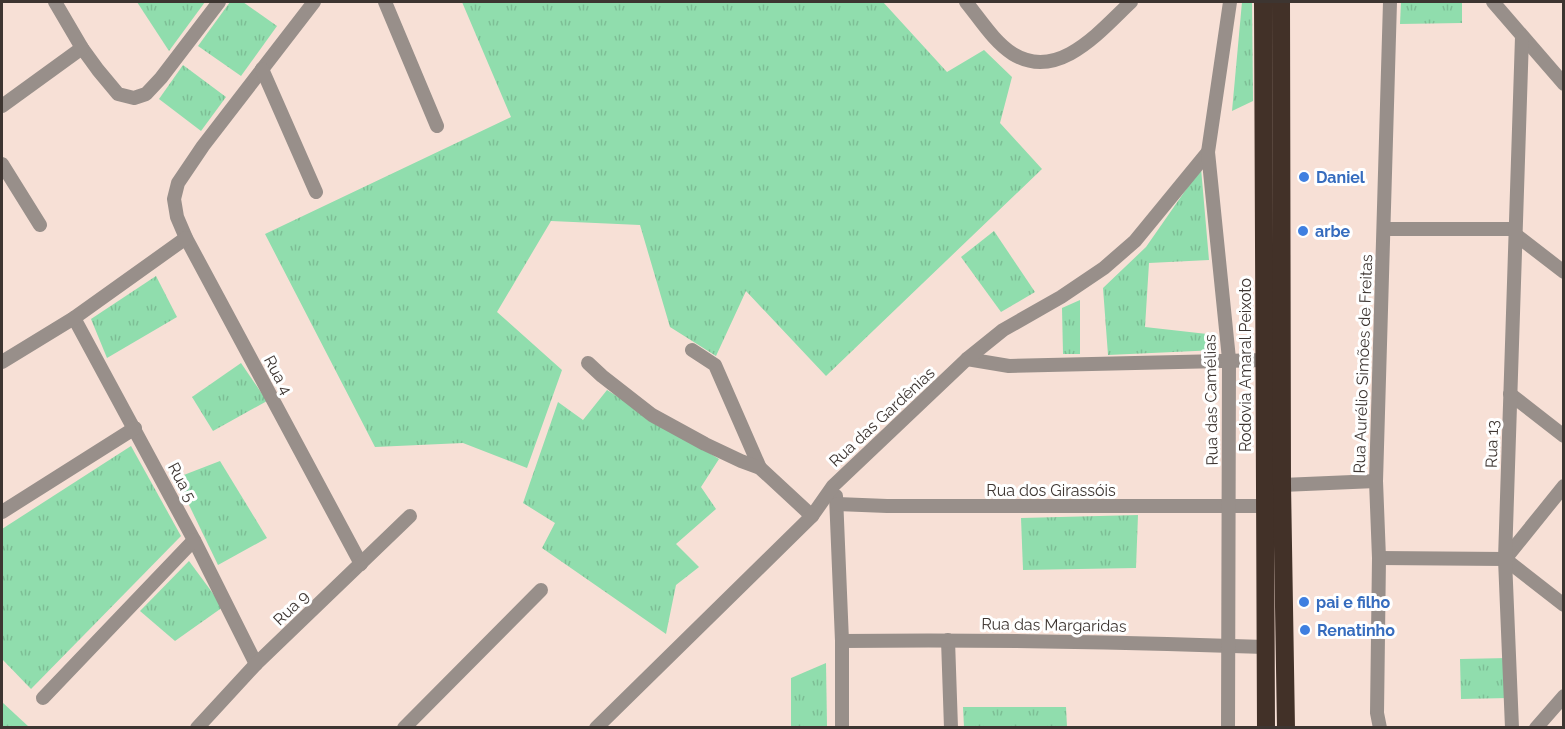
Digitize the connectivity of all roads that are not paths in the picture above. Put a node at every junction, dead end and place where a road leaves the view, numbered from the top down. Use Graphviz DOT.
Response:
graph roads {
  1 [pos="55,2"];
  2 [pos="219,2"];
  3 [pos="314,2"];
  4 [pos="385,2"];
  5 [pos="966,2"];
  6 [pos="1131,2"];
  7 [pos="1230,2"];
  8 [pos="1263,2"];
  9 [pos="1281,2"];
  10 [pos="1390,2"];
  11 [pos="1493,2"];
  12 [pos="1522,37"];
  13 [pos="82,48"];
  14 [pos="262,69"];
  15 [pos="1563,83"];
  16 [pos="2,106"];
  17 [pos="437,126"];
  18 [pos="1208,152"];
  19 [pos="2,164"];
  20 [pos="316,192"];
  21 [pos="40,225"];
  22 [pos="1384,229"];
  23 [pos="1515,232"];
  24 [pos="186,238"];
  25 [pos="1563,272"];
  26 [pos="74,318"];
  27 [pos="692,350"];
  28 [pos="967,359"];
  29 [pos="1229,359"];
  30 [pos="1265,360"];
  31 [pos="2,362"];
  32 [pos="588,363"];
  33 [pos="1510,394"];
  34 [pos="135,428"];
  35 [pos="1563,436"];
  36 [pos="760,468"];
  37 [pos="1376,481"];
  38 [pos="1282,485"];
  39 [pos="833,486"];
  40 [pos="1563,486"];
  41 [pos="837,504"];
  42 [pos="1228,506"];
  43 [pos="1265,506"];
  44 [pos="2,512"];
  45 [pos="410,516"];
  46 [pos="812,516"];
  47 [pos="194,540"];
  48 [pos="1378,558"];
  49 [pos="1505,559"];
  50 [pos="361,564"];
  51 [pos="541,590"];
  52 [pos="1563,605"];
  53 [pos="948,639"];
  54 [pos="843,641"];
  55 [pos="1228,646"];
  56 [pos="1265,647"];
  57 [pos="256,664"];
  58 [pos="1563,696"];
  59 [pos="43,698"];
  60 [pos="197,728"];
  61 [pos="404,728"];
  62 [pos="596,728"];
  63 [pos="842,728"];
  64 [pos="951,728"];
  65 [pos="1228,728"];
  66 [pos="1266,728"];
  67 [pos="1286,728"];
  68 [pos="1380,728"];
  69 [pos="1512,728"];
  70 [pos="1536,728"];
  1 -- 13 [label="street"];
  2 -- 13 [label="street"];
  3 -- 14 [label="street"];
  4 -- 17 [label="street"];
  5 -- 6 [label="street"];
  7 -- 18 [label="street, Rua das Camélias"];
  8 -- 30 [label="highway, Rodovia Amaral Peixoto"];
  9 -- 38 [label="highway"];
  10 -- 22 [label="street, Rua Aurélio Simões de Freitas"];
  11 -- 12 [label="street"];
  12 -- 15 [label="street"];
  12 -- 23 [label="street, Rua 13"];
  13 -- 16 [label="street"];
  14 -- 20 [label="street"];
  14 -- 24 [label="street, Rua 4"];
  18 -- 28 [label="street, Rua das Gardênias"];
  18 -- 29 [label="street, Rua das Camélias"];
  19 -- 21 [label="street"];
  22 -- 23 [label="street"];
  22 -- 37 [label="street, Rua Aurélio Simões de Freitas"];
  23 -- 25 [label="street"];
  23 -- 33 [label="street, Rua 13"];
  24 -- 26 [label="street"];
  24 -- 50 [label="street, Rua 4"];
  26 -- 31 [label="street"];
  26 -- 34 [label="street, Rua 5"];
  27 -- 36 [label="street"];
  28 -- 29 [label="street"];
  28 -- 39 [label="street, Rua das Gardênias"];
  29 -- 30 [label="street"];
  29 -- 42 [label="street, Rua das Camélias"];
  30 -- 43 [label="highway, Rodovia Amaral Peixoto"];
  32 -- 36 [label="street"];
  33 -- 35 [label="street"];
  33 -- 49 [label="street, Rua 13"];
  34 -- 44 [label="street"];
  34 -- 47 [label="street, Rua 5"];
  36 -- 46 [label="street"];
  37 -- 38 [label="street"];
  37 -- 48 [label="street, Rua Aurélio Simões de Freitas"];
  38 -- 67 [label="highway"];
  39 -- 41 [label="street"];
  39 -- 46 [label="street, Rua das Gardênias"];
  40 -- 49 [label="street"];
  41 -- 42 [label="street, Rua dos Girassóis"];
  41 -- 54 [label="street"];
  42 -- 43 [label="street, Rua dos Girassóis"];
  42 -- 55 [label="street, Rua das Camélias"];
  43 -- 56 [label="highway, Rodovia Amaral Peixoto"];
  45 -- 50 [label="street, Rua 9"];
  46 -- 62 [label="street, Rua das Gardênias"];
  47 -- 57 [label="street, Rua 5"];
  47 -- 59 [label="street"];
  48 -- 49 [label="street"];
  48 -- 68 [label="street, Rua Aurélio Simões de Freitas"];
  49 -- 52 [label="street"];
  49 -- 69 [label="street, Rua 13"];
  50 -- 57 [label="street, Rua 9"];
  51 -- 61 [label="street"];
  53 -- 54 [label="street, Rua das Margaridas"];
  53 -- 55 [label="street, Rua das Margaridas"];
  53 -- 64 [label="street"];
  54 -- 63 [label="street"];
  55 -- 56 [label="street, Rua das Margaridas"];
  55 -- 65 [label="street, Rua das Camélias"];
  56 -- 66 [label="highway, Rodovia Amaral Peixoto"];
  57 -- 60 [label="street, Rua 9"];
  58 -- 70 [label="street"];
}
